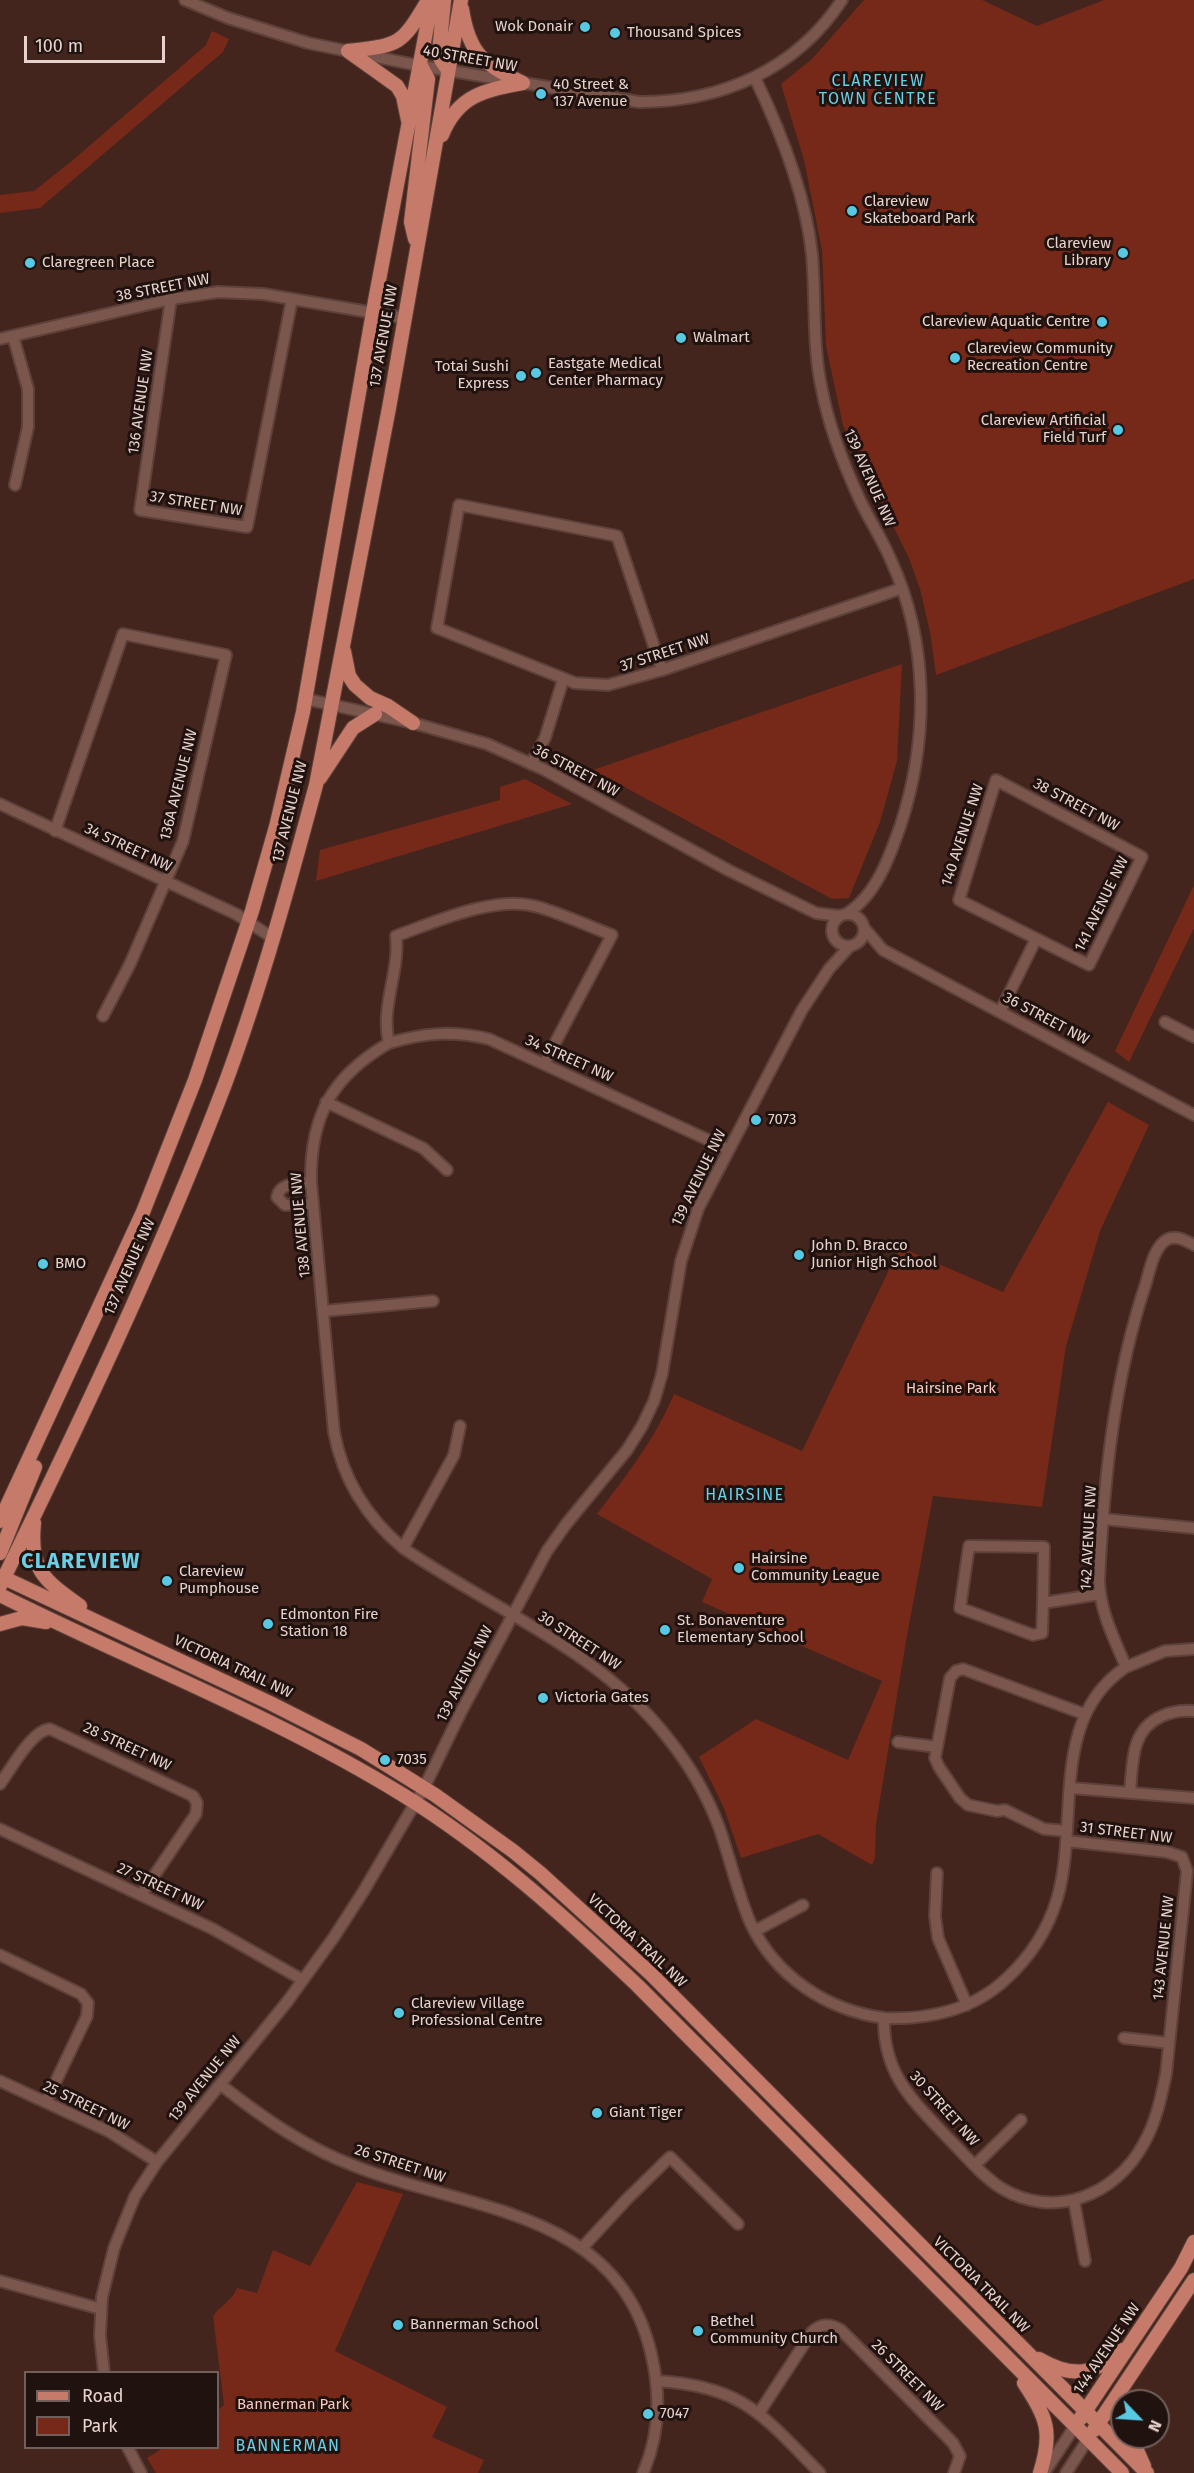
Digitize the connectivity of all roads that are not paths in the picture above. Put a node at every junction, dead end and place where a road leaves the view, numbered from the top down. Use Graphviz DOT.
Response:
graph roads {
  1 [pos="185,0"];
  2 [pos="430,0"];
  3 [pos="444,0"];
  4 [pos="461,0"];
  5 [pos="842,0"];
  6 [pos="348,51"];
  7 [pos="421,66"];
  8 [pos="448,70"];
  9 [pos="755,78"];
  10 [pos="523,83"];
  11 [pos="410,128"];
  12 [pos="434,153"];
  13 [pos="417,243"];
  14 [pos="171,299"];
  15 [pos="292,299"];
  16 [pos="374,313"];
  17 [pos="404,318"];
  18 [pos="13,336"];
  19 [pos="0,339"];
  20 [pos="15,485"];
  21 [pos="140,510"];
  22 [pos="902,588"];
  23 [pos="342,644"];
  24 [pos="662,670"];
  25 [pos="563,680"];
  26 [pos="306,699"];
  27 [pos="330,704"];
  28 [pos="375,714"];
  29 [pos="413,723"];
  30 [pos="531,764"];
  31 [pos="996,780"];
  32 [pos="316,784"];
  33 [pos="0,804"];
  34 [pos="56,831"];
  35 [pos="1142,857"];
  36 [pos="164,882"];
  37 [pos="868,894"];
  38 [pos="816,913"];
  39 [pos="843,915"];
  40 [pos="248,921"];
  41 [pos="864,926"];
  42 [pos="832,932"];
  43 [pos="273,938"];
  44 [pos="1036,939"];
  45 [pos="851,946"];
  46 [pos="883,950"];
  47 [pos="829,969"];
  48 [pos="1000,1011"];
  49 [pos="104,1016"];
  50 [pos="1165,1022"];
  51 [pos="1194,1037"];
  52 [pos="389,1043"];
  53 [pos="544,1064"];
  54 [pos="326,1102"];
  55 [pos="1194,1115"];
  56 [pos="728,1149"];
  57 [pos="447,1170"];
  58 [pos="310,1182"];
  59 [pos="313,1204"];
  60 [pos="1194,1245"];
  61 [pos="433,1301"];
  62 [pos="324,1311"];
  63 [pos="65,1383"];
  64 [pos="460,1426"];
  65 [pos="343,1466"];
  66 [pos="18,1484"];
  67 [pos="0,1503"];
  68 [pos="35,1512"];
  69 [pos="1103,1519"];
  70 [pos="0,1521"];
  71 [pos="1194,1528"];
  72 [pos="403,1548"];
  73 [pos="0,1553"];
  74 [pos="1,1580"];
  75 [pos="1100,1594"];
  76 [pos="0,1595"];
  77 [pos="1042,1603"];
  78 [pos="512,1616"];
  79 [pos="0,1624"];
  80 [pos="63,1624"];
  81 [pos="103,1624"];
  82 [pos="1194,1649"];
  83 [pos="1126,1667"];
  84 [pos="1194,1711"];
  85 [pos="1084,1714"];
  86 [pos="898,1742"];
  87 [pos="937,1747"];
  88 [pos="0,1784"];
  89 [pos="424,1788"];
  90 [pos="1071,1788"];
  91 [pos="1130,1792"];
  92 [pos="1194,1798"];
  93 [pos="415,1803"];
  94 [pos="0,1829"];
  95 [pos="1066,1836"];
  96 [pos="1182,1857"];
  97 [pos="937,1873"];
  98 [pos="141,1895"];
  99 [pos="803,1905"];
  100 [pos="755,1931"];
  101 [pos="0,1955"];
  102 [pos="303,1980"];
  103 [pos="967,2005"];
  104 [pos="884,2018"];
  105 [pos="1124,2038"];
  106 [pos="1169,2043"];
  107 [pos="0,2081"];
  108 [pos="221,2085"];
  109 [pos="46,2102"];
  110 [pos="1021,2120"];
  111 [pos="157,2162"];
  112 [pos="975,2165"];
  113 [pos="1074,2201"];
  114 [pos="738,2224"];
  115 [pos="1194,2242"];
  116 [pos="582,2248"];
  117 [pos="1085,2261"];
  118 [pos="1194,2280"];
  119 [pos="0,2281"];
  120 [pos="101,2309"];
  121 [pos="1135,2338"];
  122 [pos="1022,2349"];
  123 [pos="1145,2356"];
  124 [pos="1010,2361"];
  125 [pos="104,2371"];
  126 [pos="657,2381"];
  127 [pos="1130,2389"];
  128 [pos="1085,2411"];
  129 [pos="759,2413"];
  130 [pos="1099,2425"];
  131 [pos="1075,2426"];
  132 [pos="1088,2439"];
  133 [pos="128,2449"];
  134 [pos="1136,2449"];
  135 [pos="141,2473"];
  136 [pos="644,2473"];
  137 [pos="820,2473"];
  138 [pos="954,2473"];
  139 [pos="1042,2473"];
  140 [pos="1066,2473"];
  141 [pos="1122,2473"];
  142 [pos="1147,2473"];
  1 -- 6 [label="street, 40 STREET NW"];
  2 -- 6 [label="main road"];
  2 -- 7 [label="main road, 137 AVENUE NW"];
  3 -- 8 [label="main road"];
  4 -- 8 [label="main road, 137 AVENUE NW"];
  4 -- 10 [label="main road"];
  5 -- 9 [label="street"];
  6 -- 7 [label="street, 40 STREET NW"];
  6 -- 11 [label="main road"];
  7 -- 8 [label="street, 40 STREET NW"];
  7 -- 11 [label="main road, 137 AVENUE NW"];
  7 -- 13 [label="main road"];
  8 -- 10 [label="street, 40 STREET NW"];
  8 -- 12 [label="main road, 137 AVENUE NW"];
  9 -- 10 [label="street, 40 STREET NW"];
  9 -- 22 [label="street, 139 AVENUE NW"];
  10 -- 12 [label="main road"];
  11 -- 16 [label="main road, 137 AVENUE NW"];
  12 -- 13 [label="main road, 137 AVENUE NW"];
  13 -- 17 [label="main road, 137 AVENUE NW"];
  14 -- 15 [label="street, 38 STREET NW"];
  14 -- 18 [label="street, 38 STREET NW"];
  14 -- 21 [label="street, 136 AVENUE NW"];
  15 -- 16 [label="street, 38 STREET NW"];
  15 -- 21 [label="street, 37 STREET NW"];
  16 -- 17 [label="street, 38 STREET NW"];
  16 -- 26 [label="main road, 137 AVENUE NW"];
  17 -- 23 [label="main road, 137 AVENUE NW"];
  18 -- 19 [label="street, 38 STREET NW"];
  18 -- 20 [label="street"];
  22 -- 24 [label="street, 37 STREET NW"];
  22 -- 37 [label="street, 139 AVENUE NW"];
  23 -- 27 [label="main road, 137 AVENUE NW"];
  23 -- 29 [label="main road"];
  24 -- 25 [label="street, 37 STREET NW"];
  24 -- 25 [label="street, 37 STREET NW"];
  25 -- 30 [label="street"];
  26 -- 27 [label="street, 36 STREET NW"];
  26 -- 40 [label="main road, 137 AVENUE NW"];
  27 -- 28 [label="street, 36 STREET NW"];
  27 -- 32 [label="main road, 137 AVENUE NW"];
  28 -- 29 [label="street, 36 STREET NW"];
  28 -- 32 [label="main road"];
  29 -- 30 [label="street, 36 STREET NW"];
  30 -- 38 [label="street, 36 STREET NW"];
  31 -- 35 [label="street, 38 STREET NW"];
  31 -- 44 [label="street, 140 AVENUE NW"];
  32 -- 43 [label="main road, 137 AVENUE NW"];
  33 -- 34 [label="street, 34 STREET NW"];
  34 -- 36 [label="street, 34 STREET NW"];
  34 -- 36 [label="street, 136A AVENUE NW"];
  35 -- 44 [label="street, 141 AVENUE NW"];
  36 -- 40 [label="street, 34 STREET NW"];
  36 -- 49 [label="street, 136A AVENUE NW"];
  37 -- 39 [label="street, 139 AVENUE NW"];
  37 -- 41 [label="street, 139 AVENUE NW"];
  38 -- 39 [label="street, 36 STREET NW"];
  38 -- 42 [label="street, 36 STREET NW"];
  39 -- 41 [label="street"];
  39 -- 42 [label="street"];
  40 -- 43 [label="street, 34 STREET NW"];
  40 -- 63 [label="main road, 137 AVENUE NW"];
  41 -- 45 [label="street"];
  41 -- 46 [label="street, 36 STREET NW"];
  42 -- 45 [label="street"];
  42 -- 47 [label="street, 139 AVENUE NW"];
  43 -- 68 [label="main road, 137 AVENUE NW"];
  44 -- 48 [label="street"];
  45 -- 46 [label="street, 36 STREET NW"];
  45 -- 47 [label="street, 139 AVENUE NW"];
  46 -- 48 [label="street, 36 STREET NW"];
  47 -- 56 [label="street, 139 AVENUE NW"];
  48 -- 55 [label="street, 36 STREET NW"];
  50 -- 51 [label="street"];
  52 -- 53 [label="street, 34 STREET NW"];
  52 -- 53 [label="street"];
  52 -- 54 [label="street, 138 AVENUE NW"];
  53 -- 56 [label="street, 34 STREET NW"];
  54 -- 57 [label="street"];
  54 -- 58 [label="street, 138 AVENUE NW"];
  56 -- 78 [label="street, 139 AVENUE NW"];
  58 -- 59 [label="street, 138 AVENUE NW"];
  58 -- 59 [label="street"];
  59 -- 62 [label="street, 138 AVENUE NW"];
  60 -- 69 [label="street, 142 AVENUE NW"];
  61 -- 62 [label="street"];
  62 -- 65 [label="street, 138 AVENUE NW"];
  63 -- 66 [label="main road, 137 AVENUE NW"];
  63 -- 73 [label="main road"];
  64 -- 72 [label="street"];
  65 -- 72 [label="street, 30 STREET NW"];
  66 -- 67 [label="main road"];
  66 -- 70 [label="main road, 137 AVENUE NW"];
  68 -- 74 [label="main road, 137 AVENUE NW"];
  68 -- 81 [label="main road"];
  69 -- 71 [label="street"];
  69 -- 75 [label="street, 142 AVENUE NW"];
  72 -- 78 [label="street, 30 STREET NW"];
  74 -- 81 [label="main road, VICTORIA TRAIL NW"];
  75 -- 77 [label="street"];
  75 -- 83 [label="street, 142 AVENUE NW"];
  76 -- 80 [label="main road, VICTORIA TRAIL NW"];
  77 -- 77 [label="street"];
  78 -- 89 [label="street, 139 AVENUE NW"];
  78 -- 100 [label="street, 30 STREET NW"];
  79 -- 80 [label="main road"];
  80 -- 93 [label="main road, VICTORIA TRAIL NW"];
  81 -- 89 [label="main road, VICTORIA TRAIL NW"];
  82 -- 83 [label="street"];
  83 -- 85 [label="street"];
  84 -- 91 [label="street"];
  85 -- 87 [label="street"];
  85 -- 90 [label="street"];
  86 -- 87 [label="street"];
  87 -- 95 [label="street, 31 STREET NW"];
  88 -- 98 [label="street, 28 STREET NW"];
  89 -- 93 [label="street, 139 AVENUE NW"];
  89 -- 122 [label="main road, VICTORIA TRAIL NW"];
  90 -- 91 [label="street"];
  90 -- 95 [label="street"];
  91 -- 92 [label="street"];
  93 -- 102 [label="street, 139 AVENUE NW"];
  93 -- 124 [label="main road, VICTORIA TRAIL NW"];
  94 -- 98 [label="street, 27 STREET NW"];
  95 -- 96 [label="street, 31 STREET NW"];
  95 -- 103 [label="street"];
  96 -- 106 [label="street, 143 AVENUE NW"];
  97 -- 103 [label="street"];
  98 -- 102 [label="street, 27 STREET NW"];
  99 -- 100 [label="street"];
  100 -- 104 [label="street, 30 STREET NW"];
  101 -- 109 [label="street"];
  102 -- 108 [label="street, 139 AVENUE NW"];
  103 -- 104 [label="street"];
  104 -- 112 [label="street, 30 STREET NW"];
  105 -- 106 [label="street"];
  106 -- 113 [label="street, 143 AVENUE NW"];
  107 -- 109 [label="street, 25 STREET NW"];
  108 -- 111 [label="street, 139 AVENUE NW"];
  108 -- 116 [label="street, 26 STREET NW"];
  109 -- 111 [label="street, 25 STREET NW"];
  110 -- 112 [label="street, 30 STREET NW"];
  111 -- 120 [label="street, 139 AVENUE NW"];
  112 -- 113 [label="street, 30 STREET NW"];
  113 -- 117 [label="street"];
  114 -- 116 [label="street"];
  115 -- 121 [label="main road, 144 AVENUE NW"];
  116 -- 126 [label="street, 26 STREET NW"];
  118 -- 123 [label="main road"];
  119 -- 120 [label="street"];
  120 -- 125 [label="street, 139 AVENUE NW"];
  121 -- 122 [label="main road"];
  121 -- 128 [label="main road, 144 AVENUE NW"];
  122 -- 128 [label="main road, VICTORIA TRAIL NW"];
  123 -- 127 [label="main road"];
  123 -- 130 [label="main road"];
  124 -- 131 [label="main road, VICTORIA TRAIL NW"];
  124 -- 139 [label="main road"];
  126 -- 129 [label="street"];
  126 -- 136 [label="street"];
  128 -- 130 [label="main road, VICTORIA TRAIL NW"];
  128 -- 131 [label="main road, 144 AVENUE NW"];
  129 -- 137 [label="street"];
  129 -- 138 [label="street, 26 STREET NW"];
  130 -- 132 [label="main road"];
  130 -- 142 [label="main road, VICTORIA TRAIL NW"];
  131 -- 132 [label="main road, VICTORIA TRAIL NW"];
  131 -- 139 [label="street, 144 AVENUE NW"];
  132 -- 140 [label="street"];
  132 -- 141 [label="main road, VICTORIA TRAIL NW"];
  133 -- 135 [label="street"];
  134 -- 142 [label="main road"];
}
